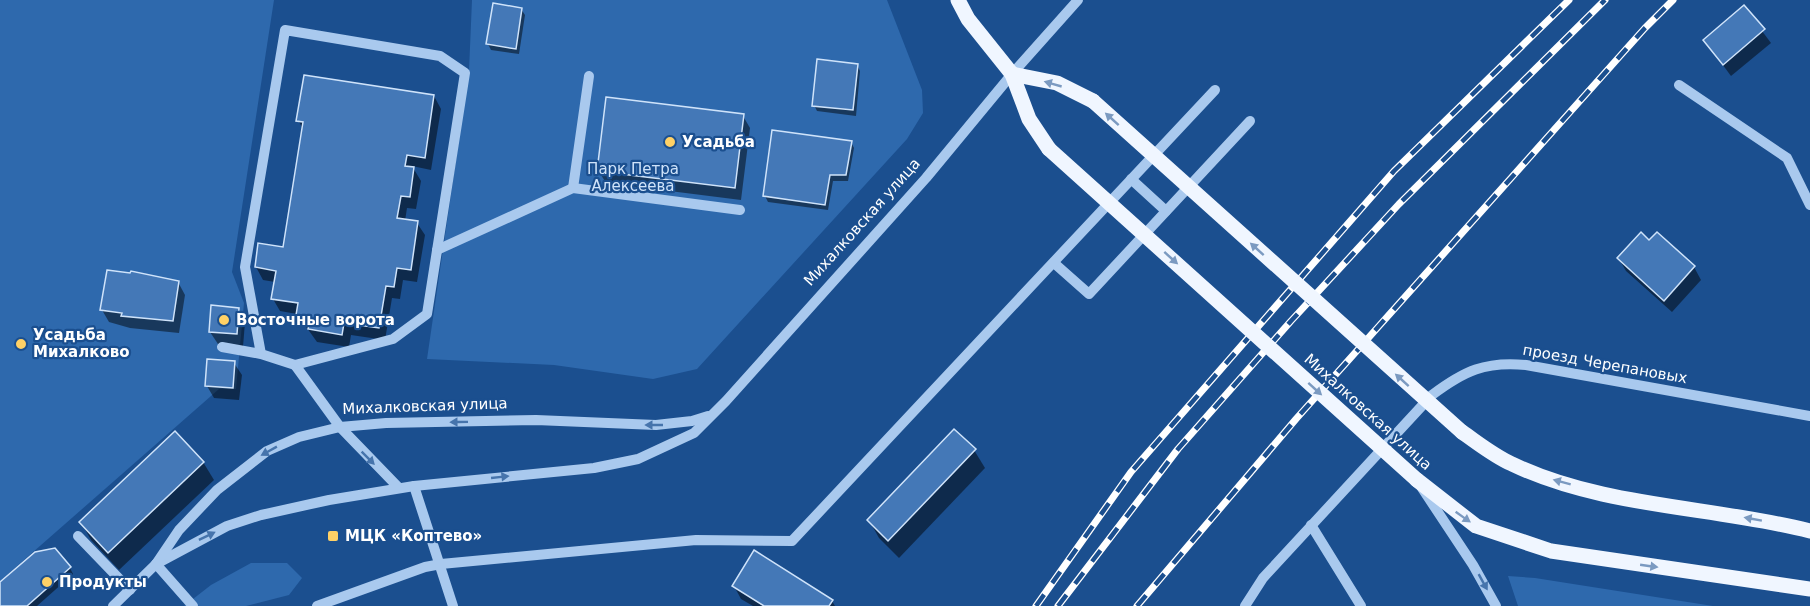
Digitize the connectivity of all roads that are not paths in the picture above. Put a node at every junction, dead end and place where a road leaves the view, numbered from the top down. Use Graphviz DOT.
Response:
graph roads {
  1 [pos="957,0"];
  2 [pos="1078,0"];
  3 [pos="1011,74"];
  4 [pos="589,76"];
  5 [pos="1679,85"];
  6 [pos="1215,90"];
  7 [pos="1251,121"];
  8 [pos="1131,179"];
  9 [pos="573,188"];
  10 [pos="1810,205"];
  11 [pos="740,210"];
  12 [pos="1166,211"];
  13 [pos="437,249"];
  14 [pos="1053,263"];
  15 [pos="222,347"];
  16 [pos="261,354"];
  17 [pos="295,365"];
  18 [pos="711,416"];
  19 [pos="1810,416"];
  20 [pos="340,426"];
  21 [pos="1417,480"];
  22 [pos="414,486"];
  23 [pos="399,488"];
  24 [pos="1311,525"];
  25 [pos="1810,531"];
  26 [pos="78,536"];
  27 [pos="156,564"];
  28 [pos="441,564"];
  29 [pos="1810,589"];
  30 [pos="130,590"];
  31 [pos="113,606"];
  32 [pos="193,606"];
  33 [pos="317,606"];
  34 [pos="453,606"];
  35 [pos="1245,606"];
  36 [pos="1361,606"];
  37 [pos="1496,606"];
  1 -- 3 [label="main road"];
  2 -- 3 [label="street"];
  3 -- 18 [label="street, Михалковская улица"];
  3 -- 21 [label="main road, Михалковская улица, one-way, bridge"];
  25 -- 3 [label="main road, one-way, bridge"];
  4 -- 9 [label="street"];
  5 -- 10 [label="street"];
  6 -- 8 [label="street"];
  7 -- 12 [label="street"];
  8 -- 12 [label="street"];
  8 -- 14 [label="street"];
  9 -- 11 [label="street"];
  9 -- 13 [label="street"];
  12 -- 14 [label="street"];
  13 -- 16 [label="street"];
  13 -- 17 [label="street"];
  14 -- 28 [label="street"];
  15 -- 16 [label="street"];
  16 -- 17 [label="street"];
  17 -- 20 [label="street"];
  18 -- 20 [label="street, Михалковская улица, one-way"];
  22 -- 18 [label="street, Михалковская улица, one-way"];
  19 -- 24 [label="street, проезд Черепановых"];
  20 -- 23 [label="street, one-way"];
  20 -- 27 [label="street, Михалковская улица, one-way"];
  21 -- 29 [label="main road, Михалковская улица, one-way"];
  21 -- 37 [label="street, one-way"];
  22 -- 23 [label="street, Михалковская улица"];
  22 -- 28 [label="street"];
  27 -- 23 [label="street, Михалковская улица, one-way"];
  24 -- 35 [label="street, проезд Черепановых"];
  24 -- 36 [label="street"];
  26 -- 30 [label="street"];
  27 -- 30 [label="street, Михалковская улица"];
  27 -- 32 [label="street"];
  28 -- 33 [label="street"];
  28 -- 34 [label="street"];
  30 -- 31 [label="street, Михалковская улица"];
}
